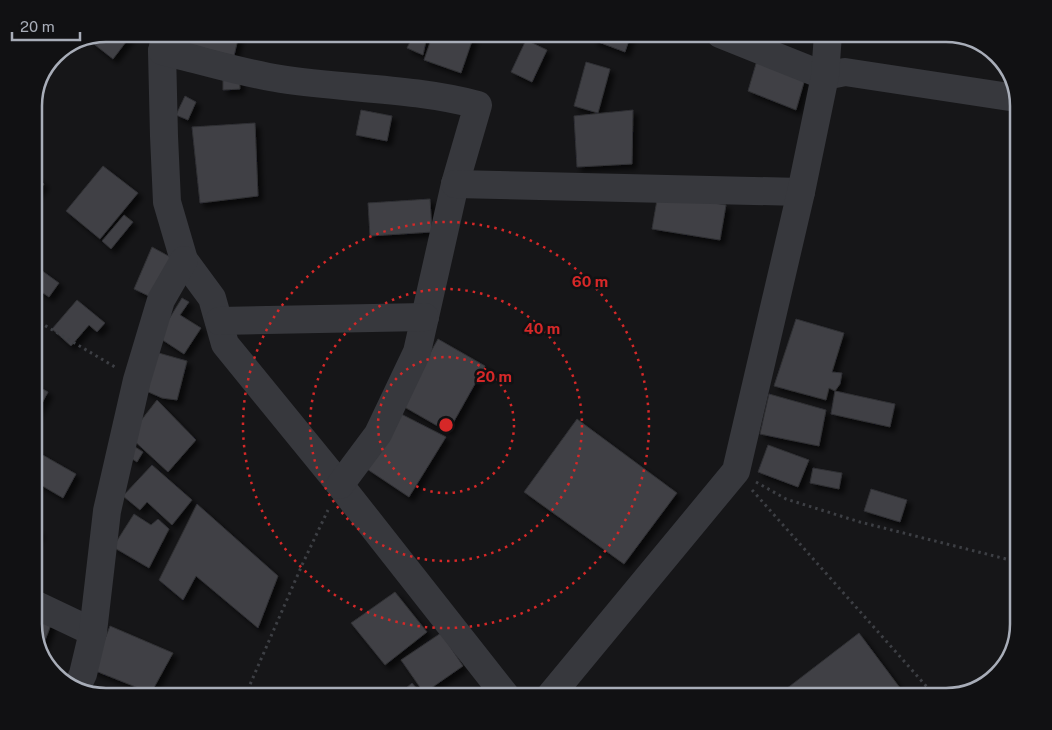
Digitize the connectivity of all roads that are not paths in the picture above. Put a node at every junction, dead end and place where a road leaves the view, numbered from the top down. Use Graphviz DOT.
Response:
graph roads {
  1 [pos="164,42"];
  2 [pos="740,42"];
  3 [pos="827,42"];
  4 [pos="825,76"];
  5 [pos="1008,97"];
  6 [pos="455,184"];
  7 [pos="801,192"];
  8 [pos="184,260"];
  9 [pos="425,317"];
  10 [pos="219,321"];
  11 [pos="340,484"];
  12 [pos="43,608"];
  13 [pos="93,632"];
  14 [pos="80,682"];
  15 [pos="500,688"];
  16 [pos="557,688"];
  1 -- 6 [label="street"];
  1 -- 8 [label="street"];
  2 -- 4 [label="street"];
  3 -- 4 [label="street"];
  4 -- 5 [label="street"];
  4 -- 7 [label="street"];
  6 -- 7 [label="street"];
  6 -- 9 [label="street"];
  7 -- 16 [label="street"];
  8 -- 10 [label="street"];
  8 -- 13 [label="street"];
  9 -- 10 [label="street"];
  9 -- 11 [label="street"];
  10 -- 11 [label="street"];
  11 -- 15 [label="street"];
  12 -- 13 [label="street"];
  13 -- 14 [label="street"];
}
